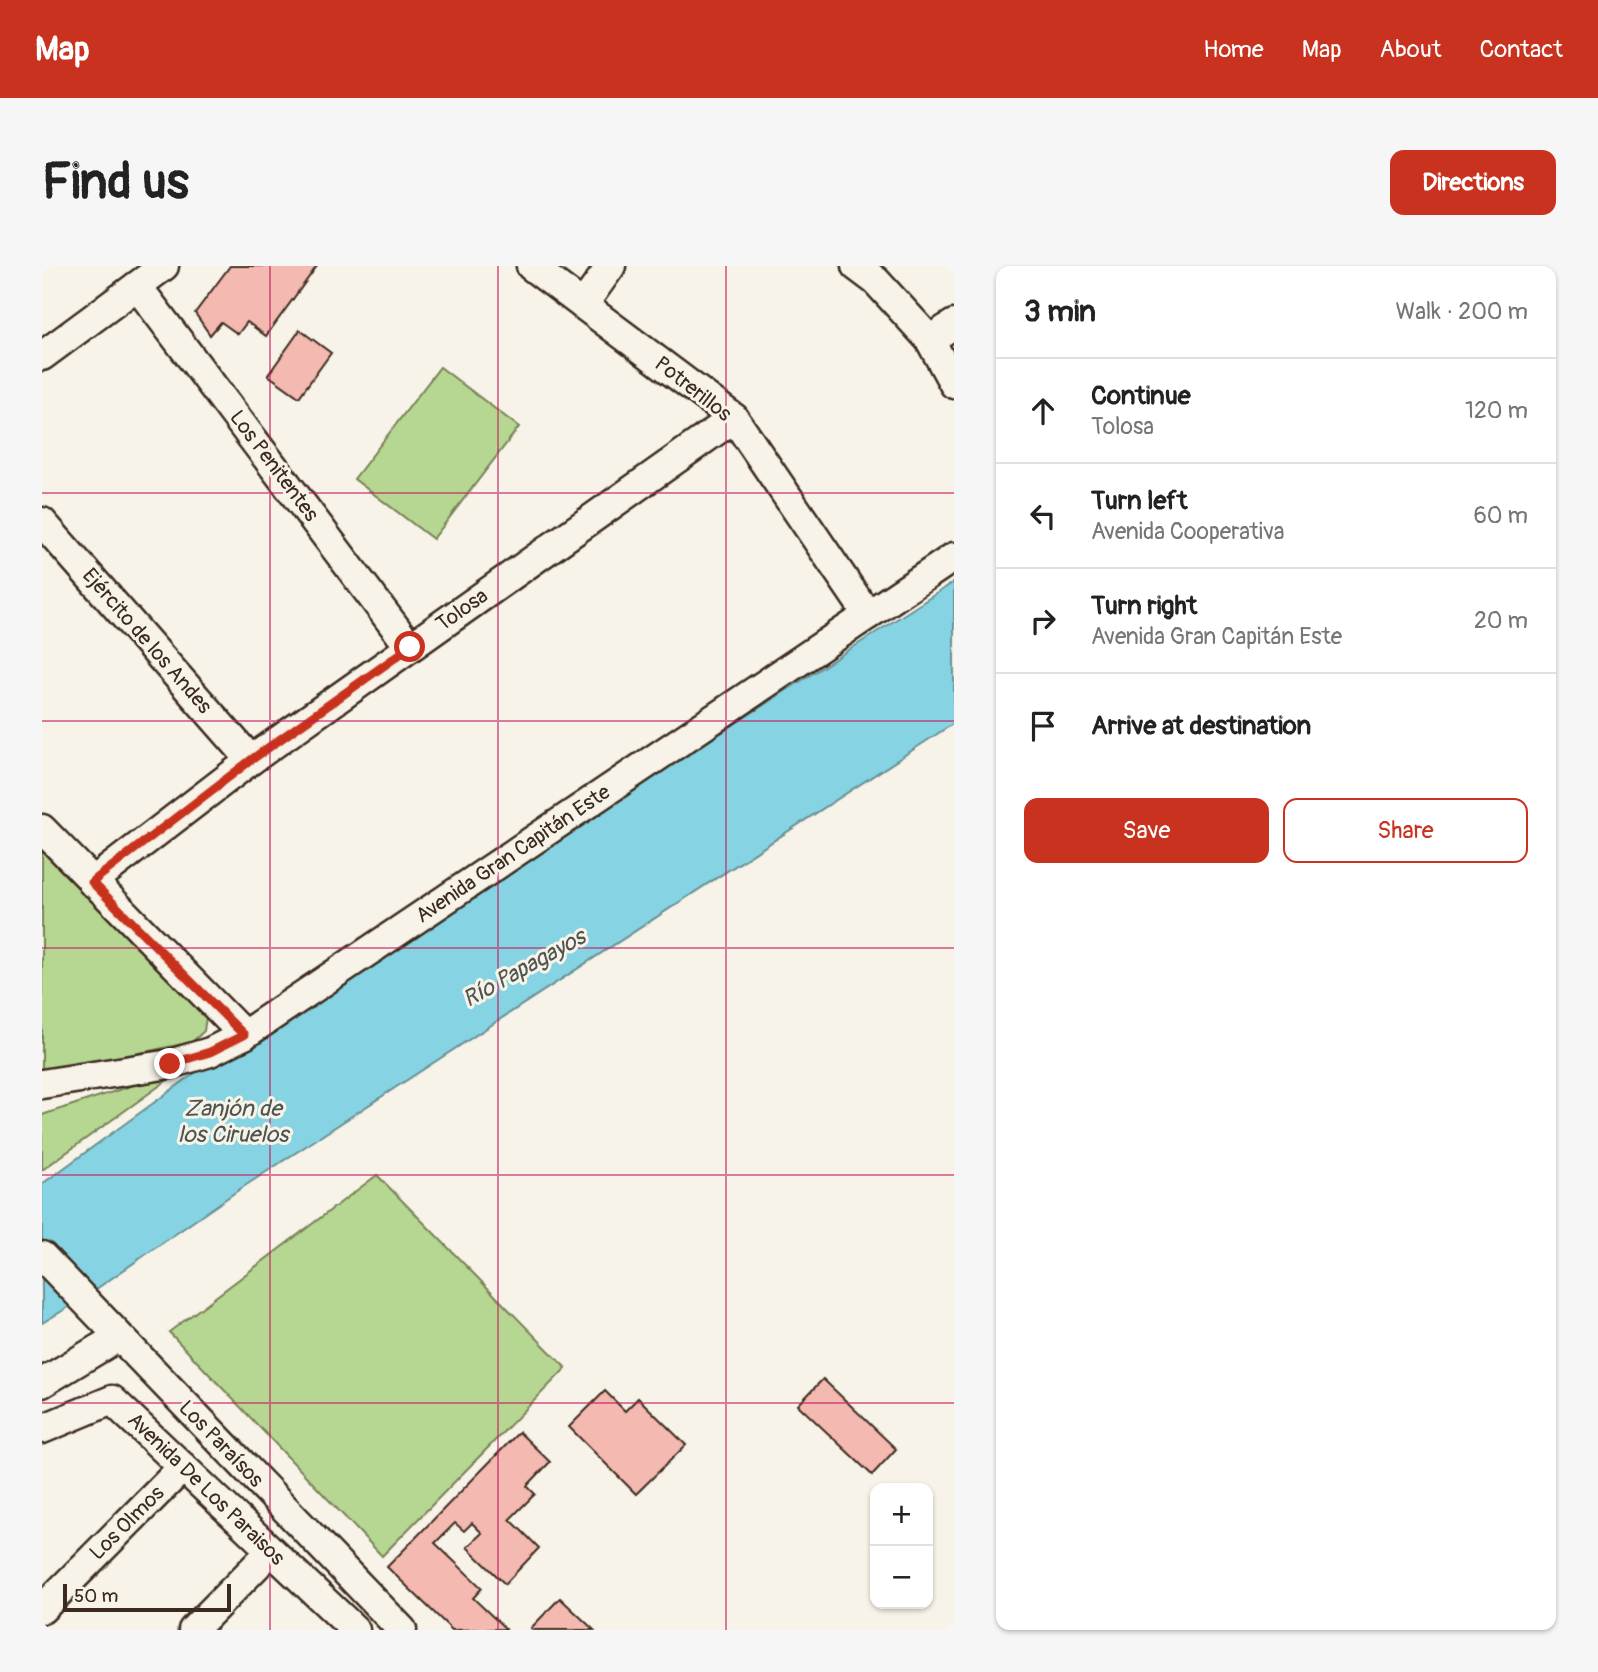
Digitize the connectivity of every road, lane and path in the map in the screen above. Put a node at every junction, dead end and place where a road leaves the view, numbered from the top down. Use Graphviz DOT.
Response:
graph roads {
  1 [pos="164,266"];
  2 [pos="531,266"];
  3 [pos="611,266"];
  4 [pos="856,266"];
  5 [pos="137,286"];
  6 [pos="583,305"];
  7 [pos="954,324"];
  8 [pos="930,340"];
  9 [pos="42,356"];
  10 [pos="954,384"];
  11 [pos="734,418"];
  12 [pos="42,522"];
  13 [pos="954,557"];
  14 [pos="868,615"];
  15 [pos="410,647"];
  16 [pos="251,760"];
  17 [pos="42,830"];
  18 [pos="92,882"];
  19 [pos="244,1035"];
  20 [pos="43,1085"];
  21 [pos="42,1256"];
  22 [pos="111,1330"];
  23 [pos="42,1383"];
  24 [pos="42,1429"];
  25 [pos="183,1467"];
  26 [pos="271,1551"];
  27 [pos="42,1609"];
  28 [pos="384,1624"];
  29 [pos="193,1630"];
  30 [pos="355,1630"];
  1 -- 5 [label="street"];
  2 -- 6 [label="street, Potrerillos"];
  3 -- 6 [label="street"];
  4 -- 8 [label="street"];
  5 -- 9 [label="street"];
  5 -- 15 [label="street, Los Penitentes"];
  6 -- 11 [label="street, Potrerillos"];
  7 -- 8 [label="street"];
  8 -- 10 [label="street"];
  11 -- 14 [label="street, Potrerillos"];
  11 -- 15 [label="street, Tolosa"];
  12 -- 16 [label="street, Ejército de los Andes"];
  13 -- 14 [label="street, Avenida Gran Capitán Este"];
  14 -- 19 [label="street, Avenida Gran Capitán Este"];
  15 -- 16 [label="street, Tolosa"];
  16 -- 18 [label="street, Tolosa"];
  17 -- 18 [label="street"];
  18 -- 19 [label="street"];
  19 -- 20 [label="street, Avenida Gran Capitán Este"];
  21 -- 22 [label="street, Los Paraísos"];
  22 -- 23 [label="street"];
  22 -- 28 [label="street, Los Paraísos"];
  24 -- 25 [label="street, Avenida De Los Paraisos"];
  25 -- 26 [label="street, Avenida De Los Paraisos"];
  25 -- 27 [label="street, Los Olmos"];
  26 -- 29 [label="street"];
  26 -- 30 [label="street, Avenida De Los Paraisos"];
}
